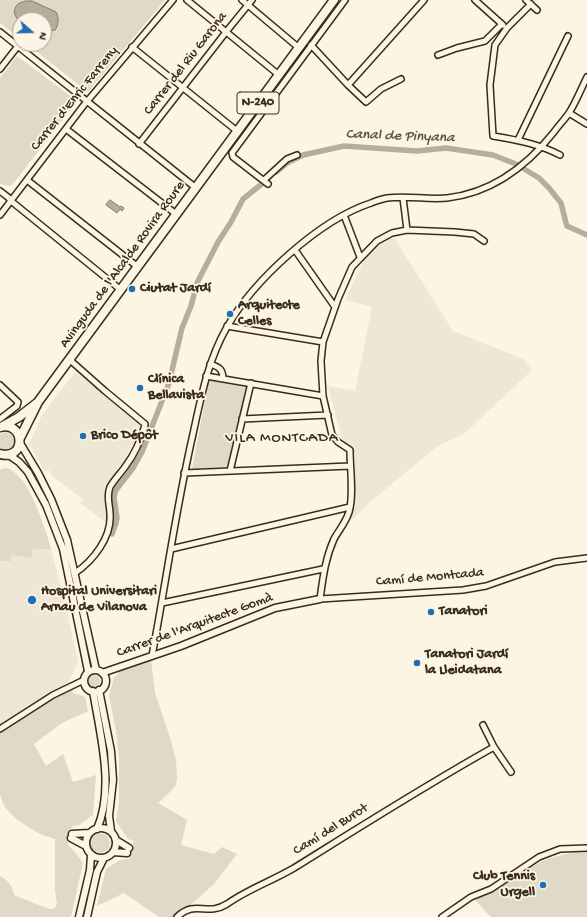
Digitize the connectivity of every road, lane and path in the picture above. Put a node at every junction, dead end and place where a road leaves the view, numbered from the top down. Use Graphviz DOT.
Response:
graph roads {
  1 [pos="172,0"];
  2 [pos="187,0"];
  3 [pos="242,0"];
  4 [pos="252,0"];
  5 [pos="345,0"];
  6 [pos="424,0"];
  7 [pos="475,0"];
  8 [pos="526,0"];
  9 [pos="331,1"];
  10 [pos="531,4"];
  11 [pos="248,5"];
  12 [pos="537,10"];
  13 [pos="502,24"];
  14 [pos="324,27"];
  15 [pos="507,28"];
  16 [pos="0,32"];
  17 [pos="226,32"];
  18 [pos="308,35"];
  19 [pos="568,36"];
  20 [pos="12,41"];
  21 [pos="311,45"];
  22 [pos="132,47"];
  23 [pos="299,48"];
  24 [pos="13,52"];
  25 [pos="25,52"];
  26 [pos="438,55"];
  27 [pos="0,69"];
  28 [pos="279,75"];
  29 [pos="587,77"];
  30 [pos="401,79"];
  31 [pos="348,85"];
  32 [pos="183,88"];
  33 [pos="87,102"];
  34 [pos="569,113"];
  35 [pos="587,124"];
  36 [pos="66,129"];
  37 [pos="240,135"];
  38 [pos="518,140"];
  39 [pos="140,144"];
  40 [pos="542,146"];
  41 [pos="297,154"];
  42 [pos="560,155"];
  43 [pos="27,180"];
  44 [pos="264,180"];
  45 [pos="268,184"];
  46 [pos="196,188"];
  47 [pos="0,191"];
  48 [pos="403,198"];
  49 [pos="11,202"];
  50 [pos="176,214"];
  51 [pos="344,215"];
  52 [pos="0,216"];
  53 [pos="407,230"];
  54 [pos="484,241"];
  55 [pos="295,250"];
  56 [pos="360,257"];
  57 [pos="138,267"];
  58 [pos="121,290"];
  59 [pos="335,308"];
  60 [pos="227,326"];
  61 [pos="324,342"];
  62 [pos="70,360"];
  63 [pos="210,364"];
  64 [pos="206,376"];
  65 [pos="223,379"];
  66 [pos="251,383"];
  67 [pos="0,385"];
  68 [pos="323,396"];
  69 [pos="38,402"];
  70 [pos="328,415"];
  71 [pos="242,419"];
  72 [pos="0,425"];
  73 [pos="20,440"];
  74 [pos="3,455"];
  75 [pos="350,466"];
  76 [pos="230,471"];
  77 [pos="184,473"];
  78 [pos="350,507"];
  79 [pos="171,549"];
  80 [pos="587,558"];
  81 [pos="323,569"];
  82 [pos="75,573"];
  83 [pos="320,599"];
  84 [pos="162,603"];
  85 [pos="152,656"];
  86 [pos="99,671"];
  87 [pos="88,672"];
  88 [pos="84,680"];
  89 [pos="96,691"];
  90 [pos="483,725"];
  91 [pos="0,729"];
  92 [pos="494,747"];
  93 [pos="511,772"];
  94 [pos="97,828"];
  95 [pos="110,831"];
  96 [pos="89,833"];
  97 [pos="116,840"];
  98 [pos="86,846"];
  99 [pos="587,848"];
  100 [pos="113,852"];
  101 [pos="91,855"];
  102 [pos="104,858"];
  103 [pos="79,917"];
  104 [pos="87,917"];
  105 [pos="177,917"];
  106 [pos="442,917"];
  1 -- 22 [label="street, Carrer d'Enric Farreny"];
  2 -- 17 [label="street"];
  3 -- 11 [label="street"];
  4 -- 11 [label="street, Carrer del Riu Garona"];
  5 -- 14 [label="street, Avinguda de l'Alcalde Rovira Roure"];
  6 -- 31 [label="street"];
  7 -- 13 [label="street"];
  8 -- 10 [label="street"];
  9 -- 18 [label="main road, Avinguda de l'Alcalde Rovira Roure / N-240"];
  10 -- 12 [label="street"];
  10 -- 15 [label="street"];
  11 -- 17 [label="street, Carrer del Riu Garona"];
  11 -- 23 [label="street"];
  13 -- 15 [label="street"];
  13 -- 26 [label="street"];
  14 -- 18 [label="street, Avinguda de l'Alcalde Rovira Roure"];
  14 -- 21 [label="street, Avinguda de l'Alcalde Rovira Roure"];
  15 -- 38 [label="street"];
  16 -- 20 [label="street"];
  17 -- 28 [label="street"];
  17 -- 32 [label="street, Carrer del Riu Garona"];
  18 -- 23 [label="main road, Avinguda de l'Alcalde Rovira Roure / N-240"];
  19 -- 38 [label="street"];
  21 -- 31 [label="street"];
  21 -- 37 [label="street, Avinguda de l'Alcalde Rovira Roure"];
  22 -- 32 [label="street"];
  22 -- 33 [label="street, Carrer d'Enric Farreny"];
  23 -- 28 [label="main road, Avinguda de l'Alcalde Rovira Roure / N-240"];
  24 -- 27 [label="street"];
  25 -- 33 [label="street"];
  28 -- 37 [label="main road, Avinguda de l'Alcalde Rovira Roure / N-240"];
  29 -- 34 [label="street"];
  30 -- 31 [label="street"];
  32 -- 37 [label="street"];
  32 -- 39 [label="street, Carrer del Riu Garona"];
  33 -- 36 [label="street, Carrer d'Enric Farreny"];
  33 -- 39 [label="street"];
  34 -- 35 [label="street"];
  34 -- 40 [label="street"];
  36 -- 43 [label="street, Carrer d'Enric Farreny"];
  36 -- 50 [label="street"];
  37 -- 44 [label="street, Avinguda de l'Alcalde Rovira Roure"];
  37 -- 46 [label="main road, Avinguda de l'Alcalde Rovira Roure / N-240"];
  38 -- 40 [label="street"];
  39 -- 46 [label="street"];
  40 -- 42 [label="street"];
  40 -- 48 [label="street"];
  41 -- 44 [label="street"];
  43 -- 49 [label="street, Carrer d'Enric Farreny"];
  43 -- 57 [label="street"];
  44 -- 45 [label="street"];
  46 -- 50 [label="main road, Avinguda de l'Alcalde Rovira Roure / N-240"];
  47 -- 49 [label="street"];
  48 -- 51 [label="street"];
  48 -- 53 [label="street"];
  49 -- 52 [label="street, Carrer d'Enric Farreny"];
  49 -- 58 [label="street"];
  50 -- 57 [label="main road, Avinguda de l'Alcalde Rovira Roure / N-240"];
  51 -- 55 [label="street"];
  51 -- 56 [label="street"];
  53 -- 54 [label="street"];
  53 -- 56 [label="street"];
  55 -- 59 [label="street"];
  55 -- 60 [label="street"];
  56 -- 59 [label="street"];
  57 -- 58 [label="main road, Avinguda de l'Alcalde Rovira Roure / N-240"];
  58 -- 62 [label="main road, Avinguda de l'Alcalde Rovira Roure / N-240"];
  59 -- 61 [label="street"];
  60 -- 61 [label="street"];
  60 -- 63 [label="street"];
  61 -- 68 [label="street"];
  62 -- 69 [label="main road, Avinguda de l'Alcalde Rovira Roure / N-240"];
  62 -- 82 [label="street"];
  63 -- 64 [label="street"];
  63 -- 65 [label="street"];
  64 -- 65 [label="street"];
  64 -- 77 [label="street"];
  65 -- 66 [label="street"];
  66 -- 68 [label="street"];
  66 -- 71 [label="street"];
  67 -- 72 [label="street"];
  68 -- 70 [label="street"];
  69 -- 72 [label="main road, Avinguda de l'Alcalde Rovira Roure / N-240"];
  69 -- 73 [label="main road, Avinguda de l'Alcalde Rovira Roure / N-240"];
  70 -- 71 [label="street"];
  70 -- 75 [label="street"];
  71 -- 76 [label="street"];
  72 -- 73 [label="main road"];
  73 -- 74 [label="main road, N-240"];
  73 -- 82 [label="street"];
  74 -- 87 [label="street"];
  75 -- 76 [label="street"];
  75 -- 78 [label="street"];
  76 -- 77 [label="street"];
  77 -- 79 [label="street"];
  78 -- 79 [label="street"];
  78 -- 81 [label="street"];
  79 -- 84 [label="street"];
  80 -- 83 [label="street, Camí de Montcada"];
  81 -- 83 [label="street"];
  81 -- 84 [label="street"];
  82 -- 86 [label="street"];
  83 -- 85 [label="street, Carrer de l'Arquitecte Gomà"];
  84 -- 85 [label="street"];
  85 -- 86 [label="street, Carrer de l'Arquitecte Gomà"];
  86 -- 87 [label="street"];
  86 -- 89 [label="street"];
  87 -- 88 [label="street"];
  88 -- 89 [label="street"];
  88 -- 91 [label="street"];
  89 -- 94 [label="street"];
  89 -- 95 [label="street"];
  90 -- 92 [label="street"];
  92 -- 93 [label="street"];
  92 -- 105 [label="street, Camí del Burot"];
  94 -- 95 [label="street"];
  94 -- 96 [label="street"];
  95 -- 97 [label="street"];
  96 -- 98 [label="street"];
  96 -- 98 [label="street"];
  97 -- 100 [label="street"];
  97 -- 100 [label="street"];
  98 -- 101 [label="street"];
  99 -- 106 [label="street"];
  100 -- 102 [label="street"];
  101 -- 102 [label="street"];
  101 -- 103 [label="street"];
  102 -- 104 [label="street"];
}
